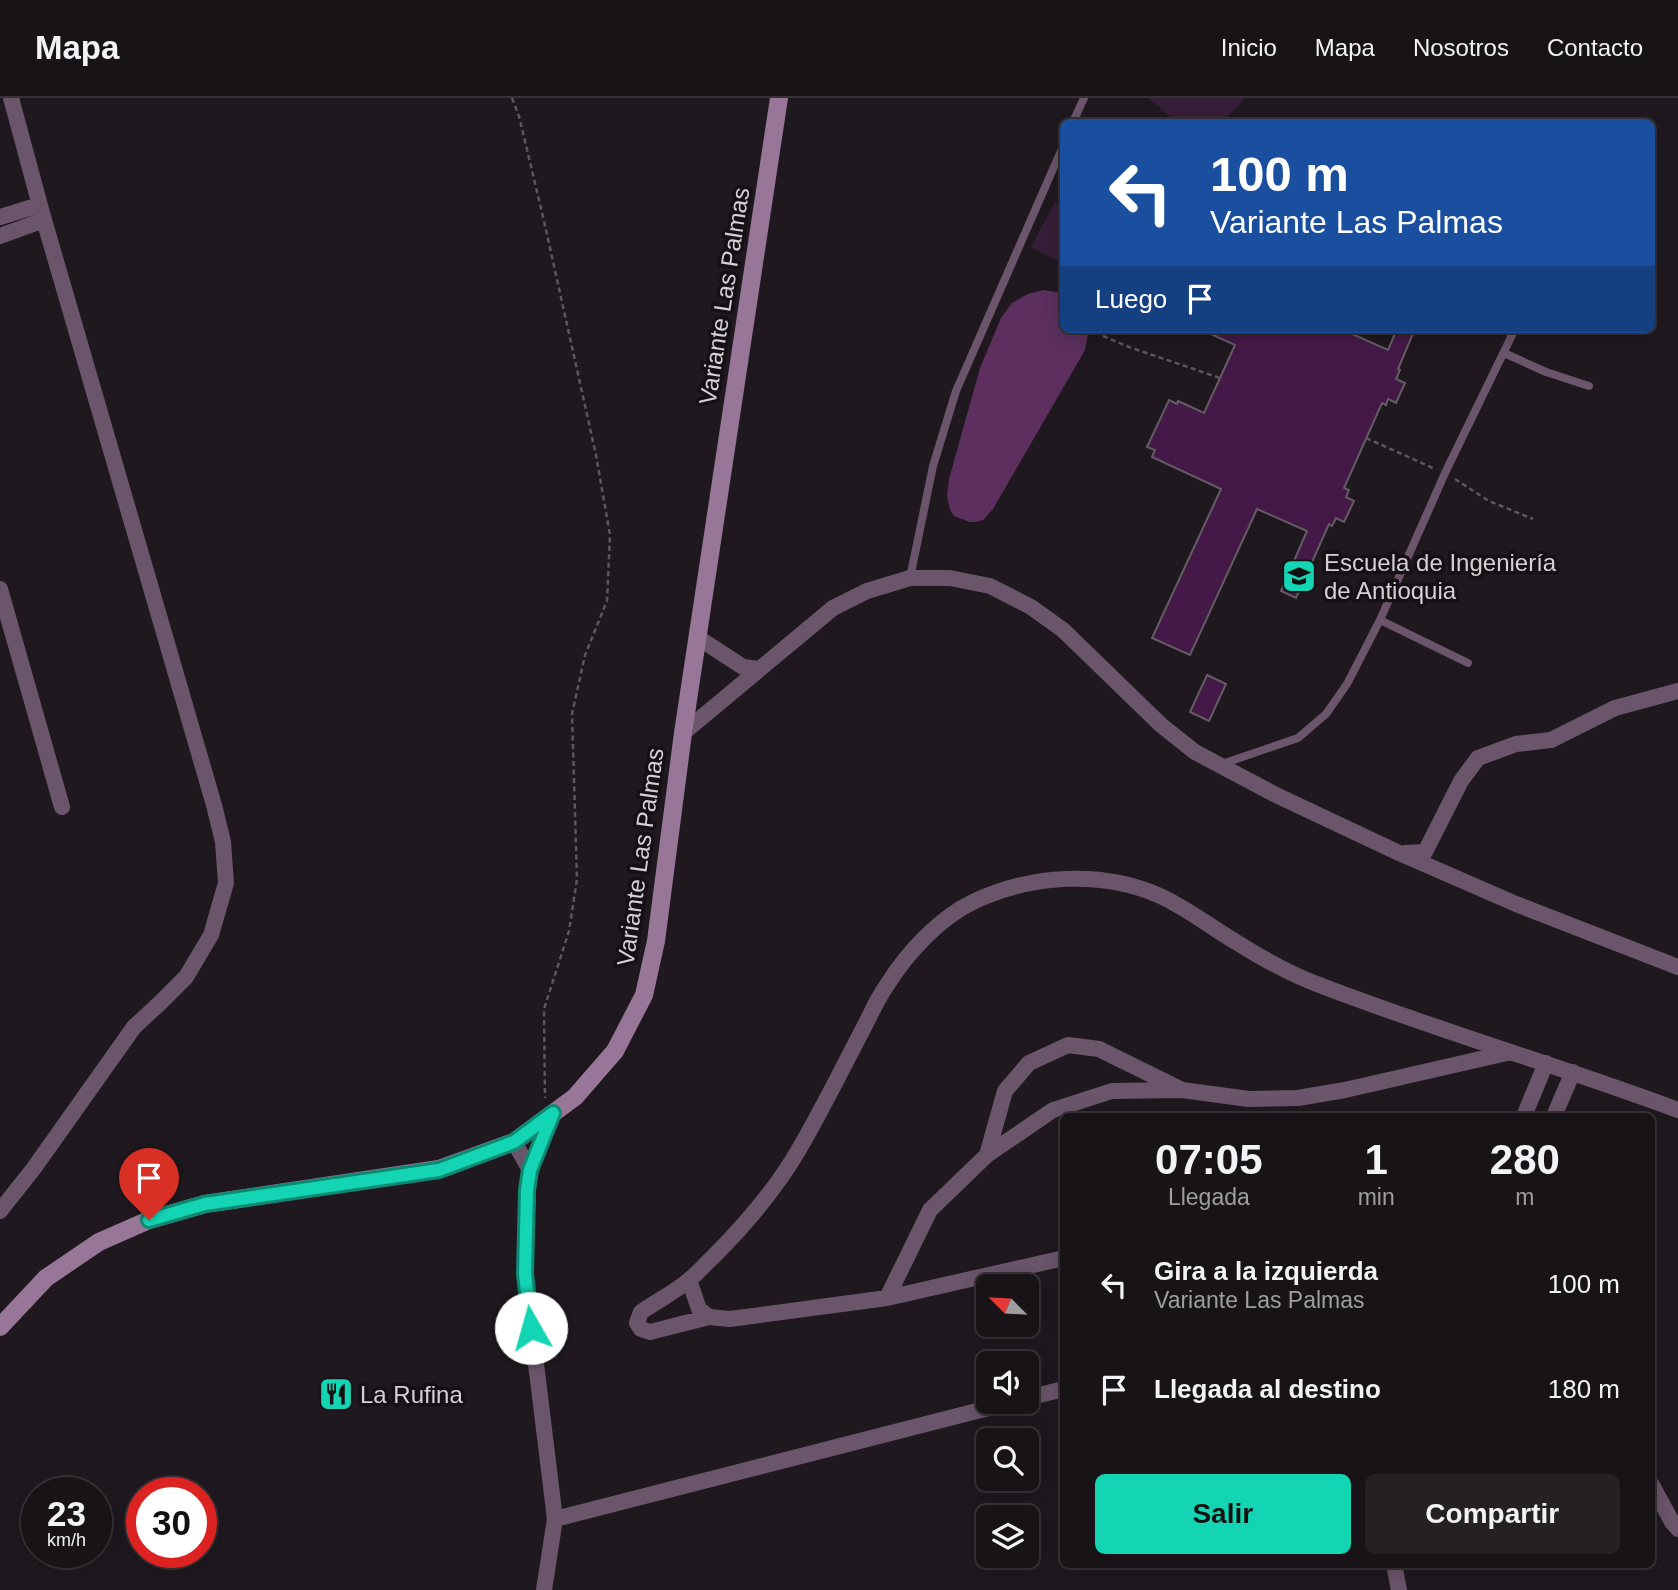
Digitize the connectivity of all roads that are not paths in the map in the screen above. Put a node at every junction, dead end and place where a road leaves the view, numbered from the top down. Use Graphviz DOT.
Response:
graph roads {
  1 [pos="11,98"];
  2 [pos="779,98"];
  3 [pos="1084,98"];
  4 [pos="1074,119"];
  5 [pos="1060,153"];
  6 [pos="42,213"];
  7 [pos="0,217"];
  8 [pos="0,236"];
  9 [pos="1514,333"];
  10 [pos="1504,353"];
  11 [pos="1589,386"];
  12 [pos="910,578"];
  13 [pos="0,589"];
  14 [pos="1380,620"];
  15 [pos="697,638"];
  16 [pos="1468,663"];
  17 [pos="758,669"];
  18 [pos="1678,691"];
  19 [pos="683,733"];
  20 [pos="1219,765"];
  21 [pos="62,807"];
  22 [pos="1399,853"];
  23 [pos="1678,967"];
  24 [pos="1511,1052"];
  25 [pos="1546,1063"];
  26 [pos="1573,1072"];
  27 [pos="1182,1090"];
  28 [pos="1678,1110"];
  29 [pos="1525,1113"];
  30 [pos="1555,1113"];
  31 [pos="549,1116"];
  32 [pos="514,1142"];
  33 [pos="987,1155"];
  34 [pos="530,1170"];
  35 [pos="0,1210"];
  36 [pos="1060,1259"];
  37 [pos="690,1280"];
  38 [pos="887,1298"];
  39 [pos="709,1317"];
  40 [pos="0,1327"];
  41 [pos="1060,1389"];
  42 [pos="1039,1395"];
  43 [pos="976,1411"];
  44 [pos="1655,1491"];
  45 [pos="555,1519"];
  46 [pos="1678,1529"];
  47 [pos="1395,1568"];
  48 [pos="544,1590"];
  49 [pos="1399,1590"];
  1 -- 6 [label="street"];
  2 -- 15 [label="main road, Variante Las Palmas"];
  3 -- 4 [label="lane"];
  5 -- 12 [label="lane"];
  6 -- 7 [label="street"];
  6 -- 8 [label="street"];
  6 -- 35 [label="street"];
  9 -- 10 [label="lane"];
  10 -- 11 [label="lane"];
  10 -- 14 [label="lane"];
  12 -- 17 [label="street"];
  12 -- 20 [label="street"];
  13 -- 21 [label="street"];
  14 -- 16 [label="lane"];
  14 -- 20 [label="lane"];
  15 -- 17 [label="street"];
  15 -- 19 [label="main road, Variante Las Palmas"];
  17 -- 19 [label="street"];
  18 -- 22 [label="street"];
  19 -- 31 [label="main road, Variante Las Palmas"];
  20 -- 22 [label="street"];
  22 -- 23 [label="street"];
  24 -- 25 [label="street"];
  24 -- 27 [label="street"];
  24 -- 37 [label="street"];
  25 -- 26 [label="street"];
  25 -- 29 [label="street"];
  26 -- 28 [label="street"];
  26 -- 30 [label="street"];
  27 -- 33 [label="street"];
  27 -- 33 [label="street"];
  31 -- 32 [label="main road, Variante Las Palmas"];
  31 -- 34 [label="street"];
  32 -- 34 [label="street"];
  32 -- 40 [label="main road, Variante Las Palmas"];
  33 -- 38 [label="street"];
  34 -- 45 [label="street"];
  36 -- 38 [label="street"];
  37 -- 39 [label="street"];
  37 -- 39 [label="street"];
  38 -- 39 [label="street"];
  41 -- 42 [label="street"];
  43 -- 45 [label="street"];
  44 -- 46 [label="street"];
  45 -- 48 [label="street"];
  47 -- 49 [label="street"];
}
